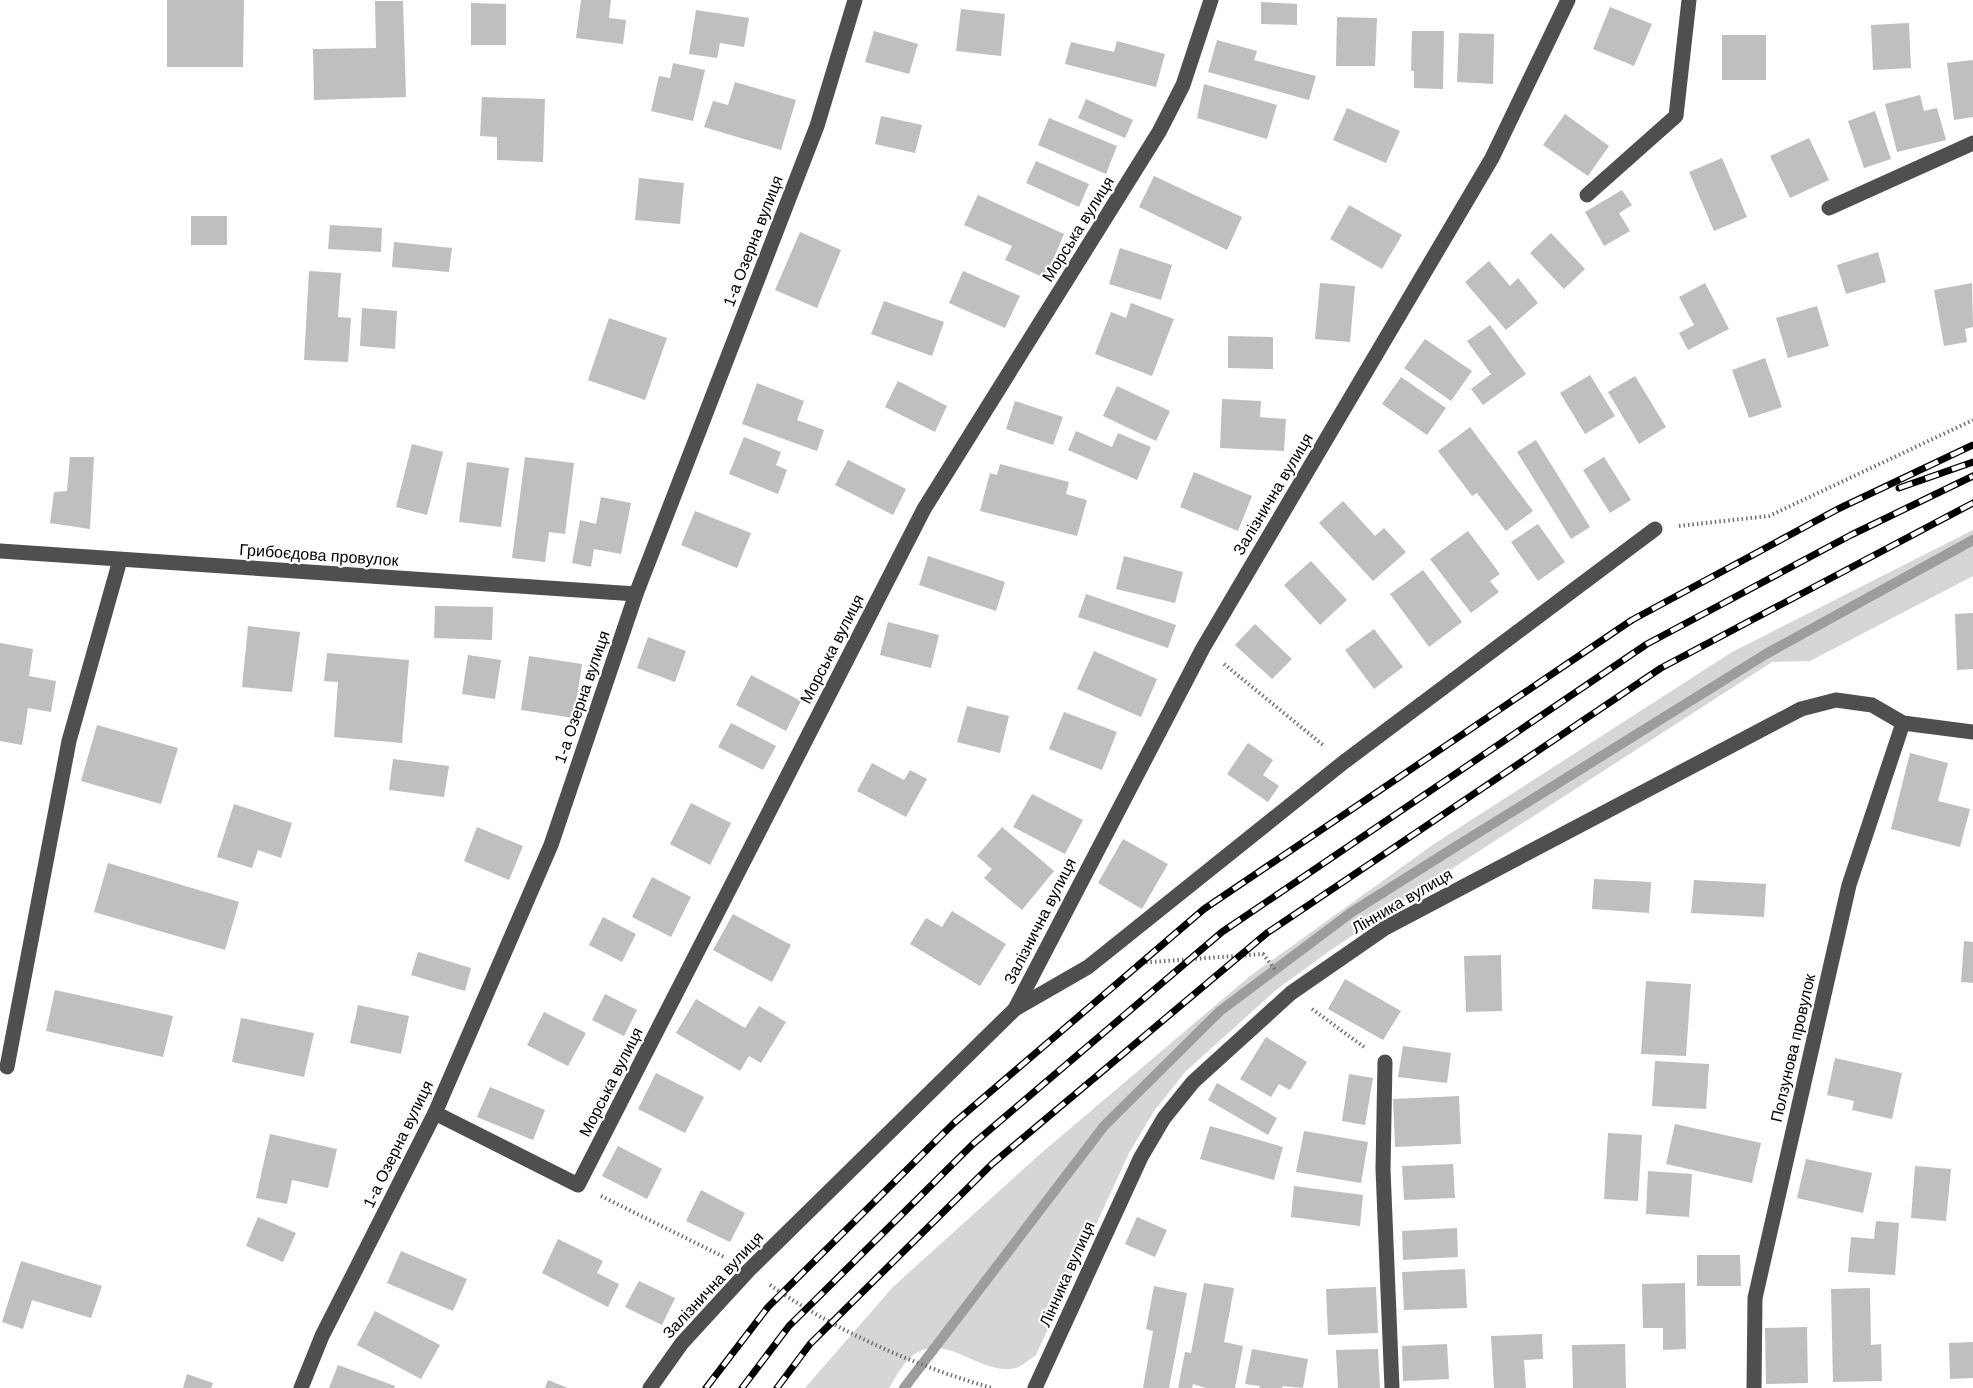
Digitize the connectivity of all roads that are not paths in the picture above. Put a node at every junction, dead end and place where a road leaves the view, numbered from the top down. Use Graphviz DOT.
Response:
graph roads {
  1 [pos="855,0"];
  2 [pos="1211,0"];
  3 [pos="1568,0"];
  4 [pos="1689,0"];
  5 [pos="1973,143"];
  6 [pos="1587,195"];
  7 [pos="1829,208"];
  8 [pos="1655,529"];
  9 [pos="0,551"];
  10 [pos="120,560"];
  11 [pos="636,594"];
  12 [pos="1903,723"];
  13 [pos="1973,732"];
  14 [pos="1015,1009"];
  15 [pos="1385,1062"];
  16 [pos="7,1067"];
  17 [pos="435,1113"];
  18 [pos="301,1388"];
  19 [pos="650,1388"];
  20 [pos="1035,1388"];
  21 [pos="1392,1388"];
  22 [pos="1754,1388"];
  1 -- 11 [label="street, 1-а Озерна вулиця"];
  2 -- 17 [label="street, Морська вулиця"];
  3 -- 14 [label="street, Залізнична вулиця"];
  4 -- 6 [label="street"];
  5 -- 7 [label="street"];
  8 -- 14 [label="street, Залізнична вулиця"];
  9 -- 10 [label="street, Грибоєдова провулок"];
  10 -- 11 [label="street, Грибоєдова провулок"];
  10 -- 16 [label="street"];
  11 -- 17 [label="street, 1-а Озерна вулиця"];
  12 -- 13 [label="street, Лінника вулиця"];
  12 -- 20 [label="street, Лінника вулиця"];
  12 -- 22 [label="street, Ползунова провулок"];
  14 -- 19 [label="street, Залізнична вулиця"];
  15 -- 21 [label="street"];
  17 -- 18 [label="street, 1-а Озерна вулиця"];
}
